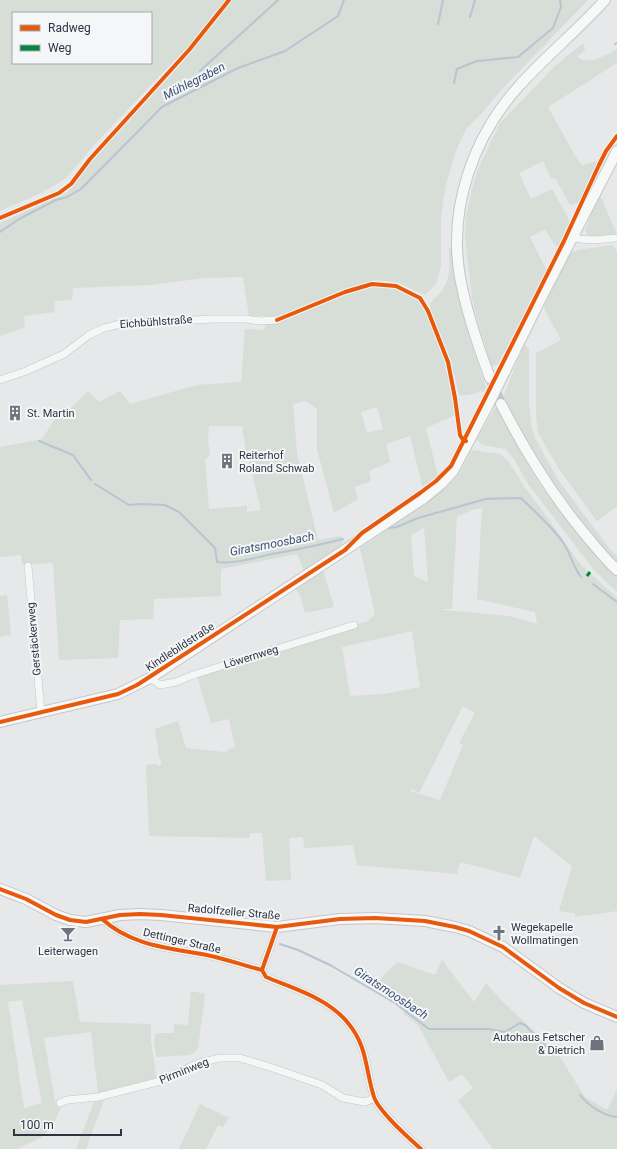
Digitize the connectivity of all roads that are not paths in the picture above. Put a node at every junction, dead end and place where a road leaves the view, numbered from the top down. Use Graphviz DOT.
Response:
graph roads {
  1 [pos="605,0"];
  2 [pos="617,151"];
  3 [pos="573,236"];
  4 [pos="617,238"];
  5 [pos="277,320"];
  6 [pos="490,378"];
  7 [pos="0,380"];
  8 [pos="501,404"];
  9 [pos="28,566"];
  10 [pos="617,570"];
  11 [pos="354,625"];
  12 [pos="150,678"];
  13 [pos="41,712"];
  14 [pos="0,722"];
  15 [pos="0,889"];
  16 [pos="102,919"];
  17 [pos="276,927"];
  18 [pos="262,970"];
  19 [pos="617,1017"];
  20 [pos="374,1098"];
  21 [pos="60,1103"];
  22 [pos="421,1149"];
  1 -- 6 [label="main road"];
  2 -- 3 [label="main road, Kindlebildstraße"];
  3 -- 4 [label="street"];
  3 -- 12 [label="main road, Kindlebildstraße, bridge"];
  5 -- 7 [label="street, Eichbühlstraße"];
  8 -- 10 [label="main road"];
  9 -- 13 [label="street, Gerstäckerweg"];
  11 -- 12 [label="street, Löwernweg"];
  12 -- 13 [label="main road, Kindlebildstraße"];
  13 -- 14 [label="main road, Kindlebildstraße"];
  15 -- 16 [label="main road, Radolfzeller Straße"];
  16 -- 17 [label="main road, Radolfzeller Straße"];
  16 -- 18 [label="street, Dettinger Straße"];
  17 -- 18 [label="street"];
  17 -- 19 [label="main road, Radolfzeller Straße"];
  18 -- 20 [label="street, Dettinger Straße"];
  20 -- 21 [label="street, Pirminweg"];
  20 -- 22 [label="street, Dettinger Straße"];
}
